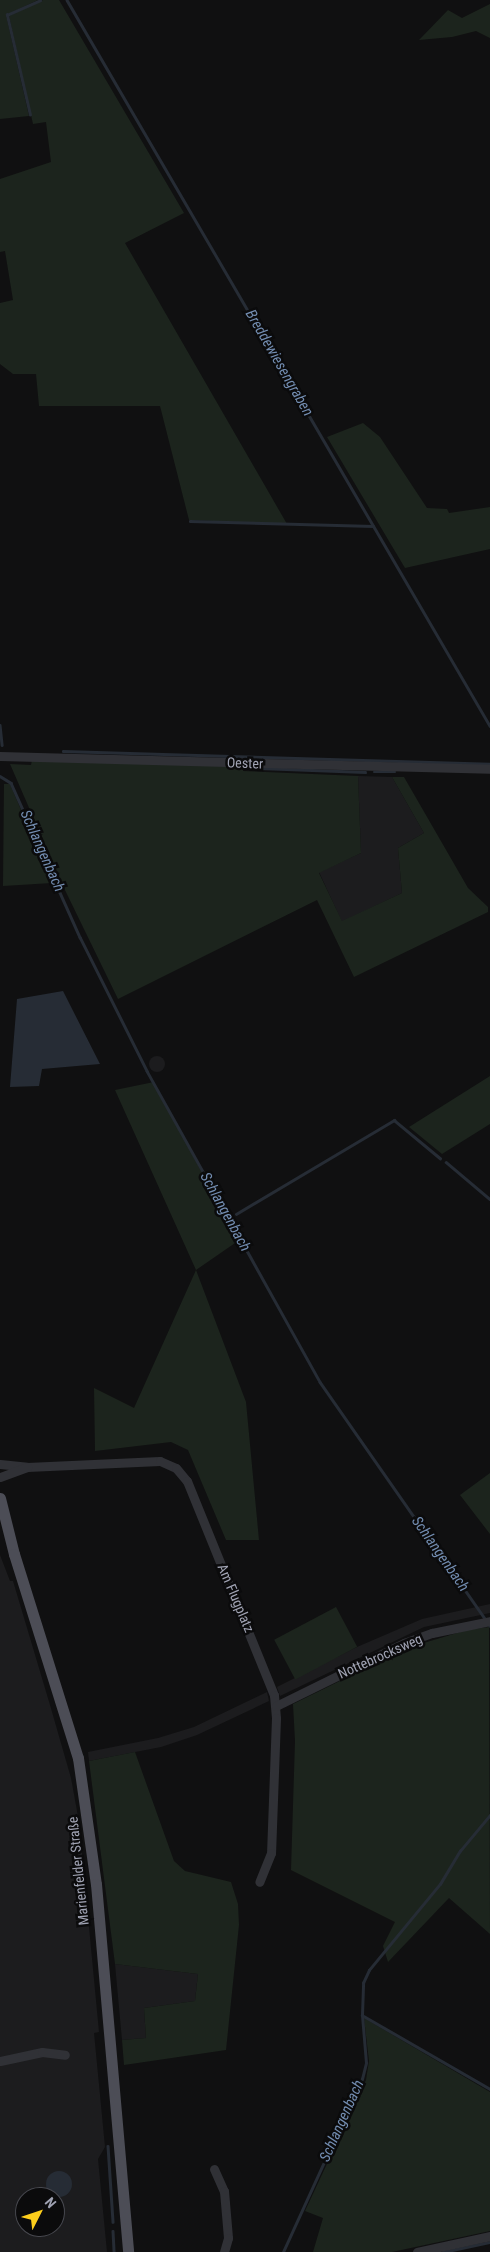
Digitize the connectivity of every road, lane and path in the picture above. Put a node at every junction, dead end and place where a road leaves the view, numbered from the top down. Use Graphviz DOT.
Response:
graph roads {
  1 [pos="0,756"];
  2 [pos="490,769"];
  3 [pos="0,1464"];
  4 [pos="27,1467"];
  5 [pos="0,1477"];
  6 [pos="0,1498"];
  7 [pos="486,1621"];
  8 [pos="276,1706"];
  9 [pos="259,1882"];
  10 [pos="65,2055"];
  11 [pos="0,2061"];
  12 [pos="214,2168"];
  13 [pos="490,2236"];
  14 [pos="128,2252"];
  15 [pos="224,2252"];
  16 [pos="417,2252"];
  1 -- 2 [label="street, Oester"];
  3 -- 4 [label="street, Am Flugplatz"];
  4 -- 5 [label="street, Am Flugplatz"];
  4 -- 8 [label="street, Am Flugplatz"];
  6 -- 14 [label="main road, Marienfelder Straße"];
  7 -- 8 [label="street, Nottebrocksweg"];
  8 -- 9 [label="street, Am Flugplatz"];
  10 -- 11 [label="street"];
  12 -- 15 [label="street"];
  13 -- 16 [label="street"];
}
